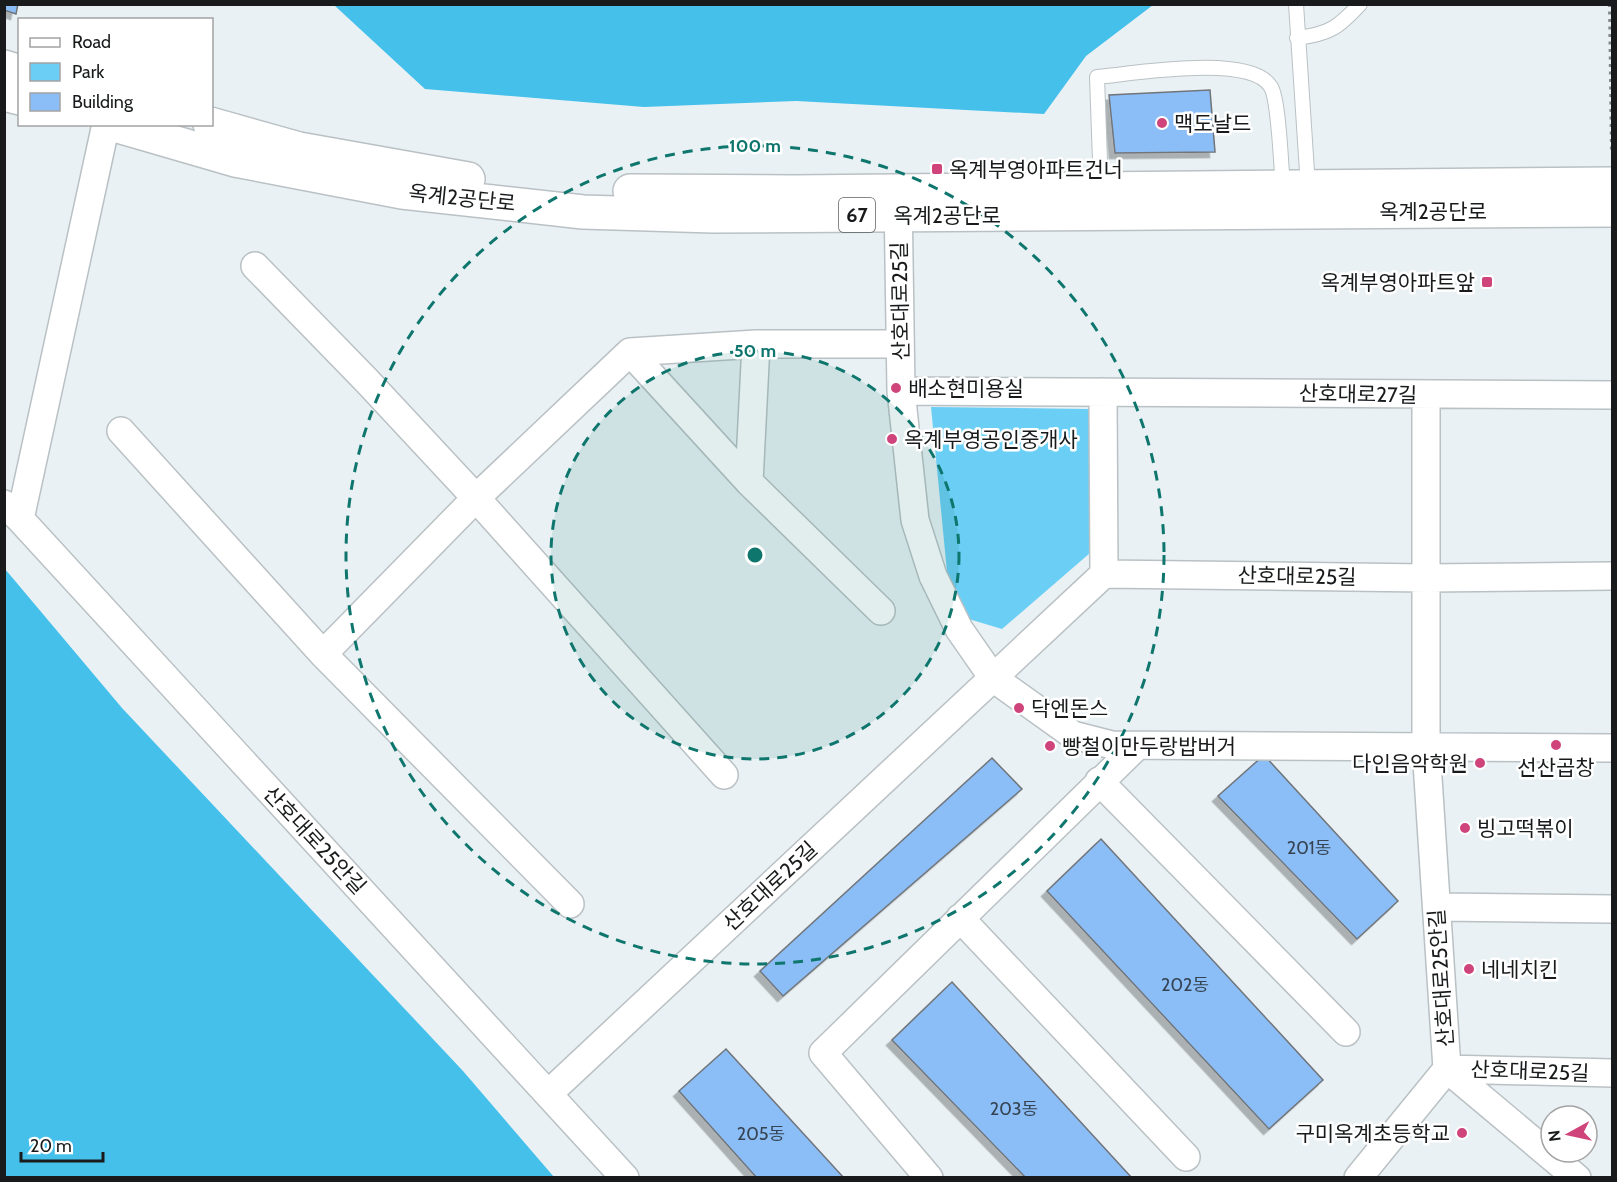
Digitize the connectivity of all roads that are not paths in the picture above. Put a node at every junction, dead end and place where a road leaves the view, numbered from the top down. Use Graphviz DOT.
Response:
graph roads {
  1 [pos="1296,4"];
  2 [pos="1360,4"];
  3 [pos="1297,38"];
  4 [pos="213,125"];
  5 [pos="106,126"];
  6 [pos="118,126"];
  7 [pos="1612,184"];
  8 [pos="1296,187"];
  9 [pos="1101,189"];
  10 [pos="898,203"];
  11 [pos="1612,210"];
  12 [pos="255,266"];
  13 [pos="900,344"];
  14 [pos="756,345"];
  15 [pos="630,352"];
  16 [pos="900,391"];
  17 [pos="1103,392"];
  18 [pos="1426,395"];
  19 [pos="1612,395"];
  20 [pos="121,431"];
  21 [pos="749,482"];
  22 [pos="476,498"];
  23 [pos="12,512"];
  24 [pos="1104,574"];
  25 [pos="1612,576"];
  26 [pos="1426,578"];
  27 [pos="881,611"];
  28 [pos="323,654"];
  29 [pos="993,678"];
  30 [pos="1137,746"];
  31 [pos="1426,747"];
  32 [pos="1612,748"];
  33 [pos="724,775"];
  34 [pos="1099,781"];
  35 [pos="570,904"];
  36 [pos="1437,907"];
  37 [pos="1612,909"];
  38 [pos="960,918"];
  39 [pos="1346,1032"];
  40 [pos="1446,1069"];
  41 [pos="1612,1073"];
  42 [pos="548,1094"];
  43 [pos="1186,1157"];
  44 [pos="625,1178"];
  45 [pos="929,1178"];
  46 [pos="1358,1178"];
  47 [pos="1577,1178"];
  1 -- 3 [label="lane"];
  2 -- 3 [label="lane"];
  3 -- 8 [label="lane"];
  4 -- 10 [label="main road, 옥계2공단로 / 67"];
  5 -- 23 [label="street"];
  6 -- 10 [label="main road, 옥계2공단로 / 67"];
  7 -- 8 [label="main road, 옥계2공단로 / 67"];
  8 -- 9 [label="main road, 옥계2공단로 / 67"];
  8 -- 9 [label="lane"];
  9 -- 10 [label="main road, 옥계2공단로 / 67"];
  10 -- 11 [label="main road, 옥계2공단로 / 67"];
  10 -- 13 [label="street, 산호대로25길"];
  12 -- 22 [label="street"];
  13 -- 14 [label="street"];
  13 -- 16 [label="street, 산호대로25길"];
  14 -- 15 [label="street"];
  14 -- 21 [label="street"];
  15 -- 21 [label="street"];
  15 -- 22 [label="street"];
  16 -- 17 [label="street, 산호대로27길"];
  16 -- 29 [label="street, 산호대로25길"];
  17 -- 18 [label="street, 산호대로27길"];
  17 -- 24 [label="street"];
  18 -- 19 [label="street, 산호대로27길"];
  18 -- 26 [label="street"];
  20 -- 28 [label="street"];
  21 -- 27 [label="street"];
  22 -- 28 [label="street"];
  22 -- 33 [label="street"];
  23 -- 42 [label="street, 산호대로25안길"];
  24 -- 26 [label="street, 산호대로25길"];
  24 -- 29 [label="street, 산호대로25길"];
  25 -- 26 [label="street, 산호대로25길"];
  26 -- 31 [label="street"];
  28 -- 35 [label="street"];
  29 -- 30 [label="street, 산호대로25길"];
  29 -- 42 [label="street, 산호대로25길"];
  30 -- 31 [label="street, 산호대로25길"];
  30 -- 34 [label="street"];
  31 -- 32 [label="street, 산호대로25길"];
  31 -- 36 [label="street, 산호대로25안길"];
  34 -- 38 [label="street"];
  34 -- 39 [label="street"];
  36 -- 37 [label="street"];
  36 -- 40 [label="street, 산호대로25안길"];
  38 -- 43 [label="street"];
  38 -- 45 [label="street"];
  40 -- 41 [label="street, 산호대로25길"];
  40 -- 46 [label="street, 산호대로25안길"];
  40 -- 47 [label="street"];
  42 -- 44 [label="street, 산호대로25안길"];
}
